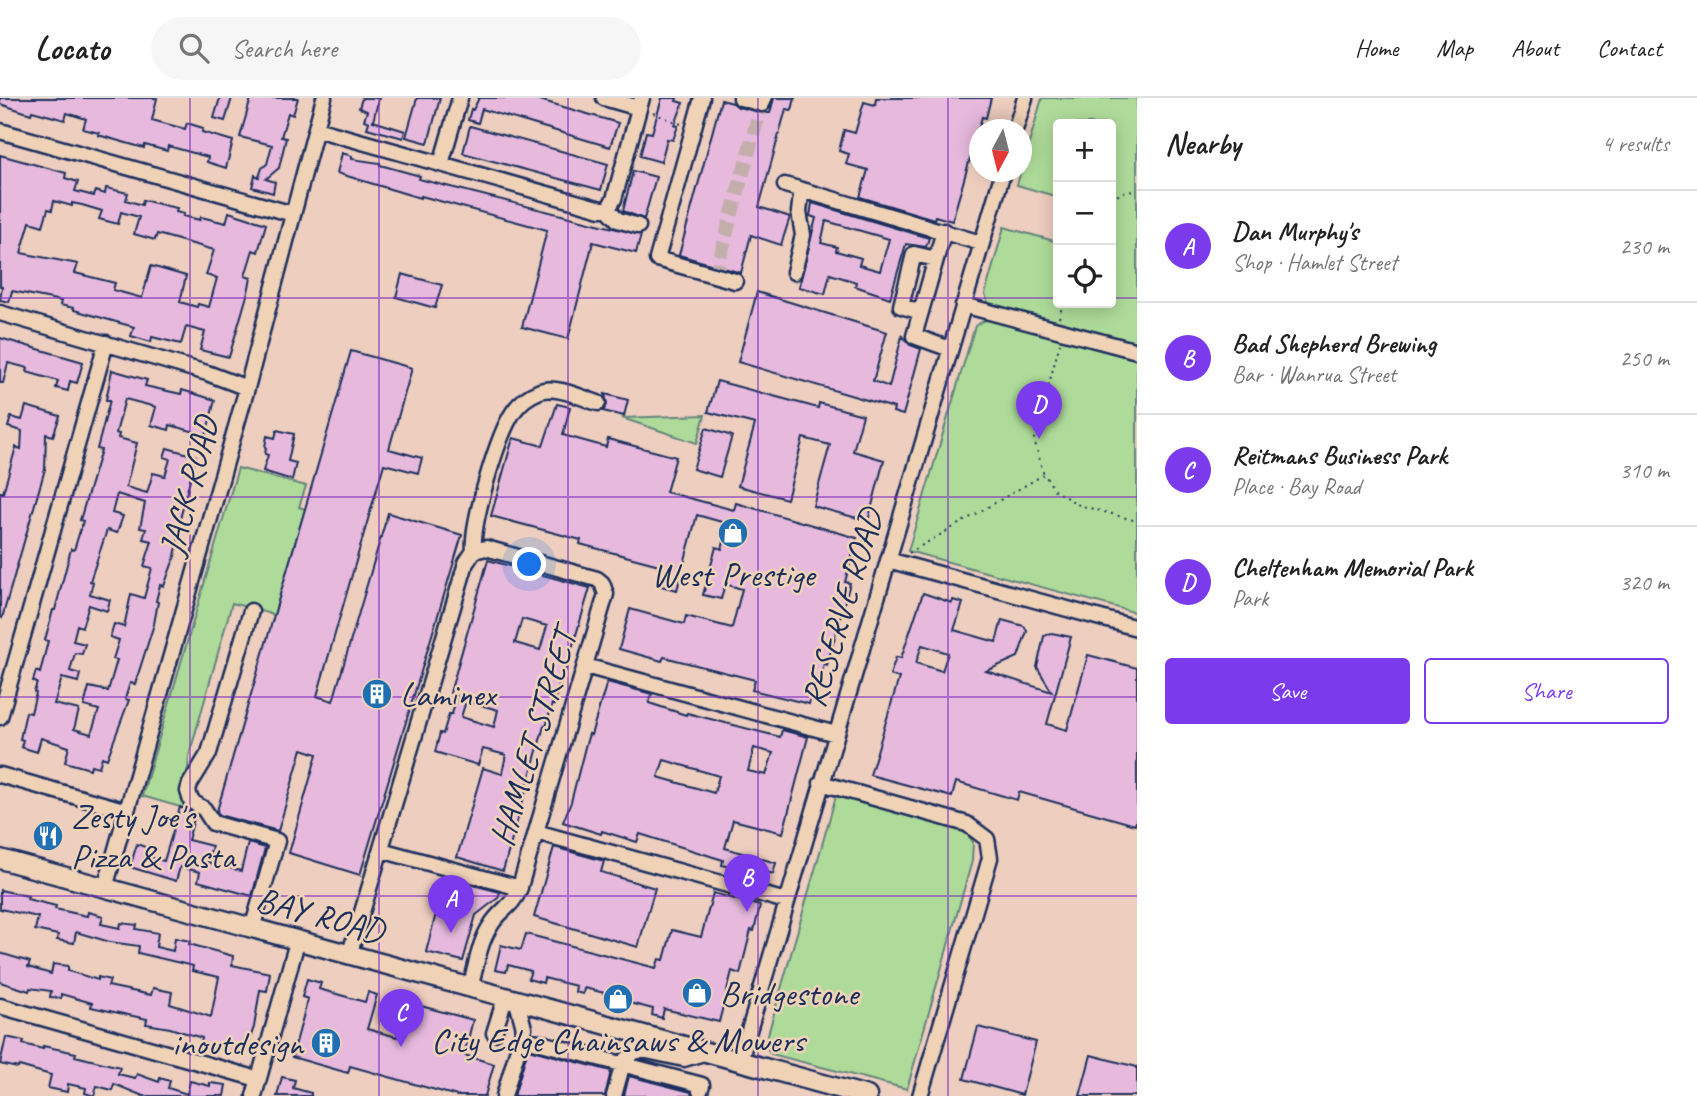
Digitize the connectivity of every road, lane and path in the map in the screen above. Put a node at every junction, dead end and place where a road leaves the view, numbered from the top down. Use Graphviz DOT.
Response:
graph roads {
  1 [pos="324,98"];
  2 [pos="460,98"];
  3 [pos="604,98"];
  4 [pos="702,98"];
  5 [pos="741,98"];
  6 [pos="1025,98"];
  7 [pos="762,104"];
  8 [pos="643,106"];
  9 [pos="1018,119"];
  10 [pos="681,124"];
  11 [pos="316,129"];
  12 [pos="0,131"];
  13 [pos="441,164"];
  14 [pos="1000,182"];
  15 [pos="785,185"];
  16 [pos="806,191"];
  17 [pos="1137,191"];
  18 [pos="1116,196"];
  19 [pos="608,209"];
  20 [pos="293,214"];
  21 [pos="638,226"];
  22 [pos="944,231"];
  23 [pos="981,243"];
  24 [pos="936,258"];
  25 [pos="794,272"];
  26 [pos="735,281"];
  27 [pos="963,305"];
  28 [pos="1062,308"];
  29 [pos="921,312"];
  30 [pos="0,313"];
  31 [pos="1059,330"];
  32 [pos="106,343"];
  33 [pos="950,349"];
  34 [pos="1137,351"];
  35 [pos="248,384"];
  36 [pos="598,403"];
  37 [pos="1044,474"];
  38 [pos="1137,521"];
  39 [pos="474,551"];
  40 [pos="909,553"];
  41 [pos="888,560"];
  42 [pos="251,611"];
  43 [pos="1137,628"];
  44 [pos="585,666"];
  45 [pos="0,717"];
  46 [pos="836,734"];
  47 [pos="0,775"];
  48 [pos="821,783"];
  49 [pos="127,811"];
  50 [pos="536,832"];
  51 [pos="381,850"];
  52 [pos="0,859"];
  53 [pos="105,888"];
  54 [pos="520,888"];
  55 [pos="786,901"];
  56 [pos="251,929"];
  57 [pos="298,942"];
  58 [pos="349,956"];
  59 [pos="470,988"];
  60 [pos="511,1000"];
  61 [pos="0,1006"];
  62 [pos="545,1009"];
  63 [pos="494,1032"];
  64 [pos="523,1033"];
  65 [pos="707,1052"];
  66 [pos="740,1061"];
  67 [pos="623,1063"];
  68 [pos="258,1079"];
  69 [pos="817,1089"];
  70 [pos="701,1091"];
  71 [pos="838,1093"];
  72 [pos="254,1096"];
  73 [pos="504,1096"];
  74 [pos="614,1096"];
  75 [pos="867,1096"];
  76 [pos="920,1096"];
  1 -- 11 [label="street, JACK ROAD"];
  2 -- 13 [label="street"];
  3 -- 8 [label="street"];
  4 -- 26 [label="street"];
  5 -- 7 [label="street"];
  6 -- 9 [label="street"];
  8 -- 10 [label="path"];
  8 -- 19 [label="street"];
  11 -- 13 [label="street"];
  11 -- 20 [label="street, JACK ROAD"];
  12 -- 20 [label="street"];
  13 -- 19 [label="street"];
  14 -- 23 [label="street, RESERVE ROAD"];
  15 -- 16 [label="street"];
  16 -- 22 [label="street"];
  16 -- 25 [label="street"];
  17 -- 18 [label="path"];
  19 -- 21 [label="street"];
  20 -- 35 [label="street, JACK ROAD"];
  22 -- 23 [label="street"];
  22 -- 24 [label="street"];
  23 -- 27 [label="street, RESERVE ROAD"];
  24 -- 29 [label="street"];
  24 -- 29 [label="street"];
  27 -- 31 [label="street"];
  27 -- 33 [label="street, RESERVE ROAD"];
  28 -- 31 [label="path"];
  29 -- 33 [label="street"];
  30 -- 32 [label="street"];
  31 -- 34 [label="street"];
  31 -- 37 [label="path"];
  32 -- 35 [label="street"];
  32 -- 45 [label="street"];
  33 -- 41 [label="street, RESERVE ROAD"];
  35 -- 49 [label="street, JACK ROAD"];
  36 -- 39 [label="street"];
  37 -- 38 [label="path"];
  37 -- 40 [label="path"];
  39 -- 44 [label="street, HAMLET STREET"];
  39 -- 51 [label="street"];
  41 -- 43 [label="street"];
  41 -- 46 [label="street, RESERVE ROAD"];
  42 -- 56 [label="street"];
  44 -- 46 [label="street"];
  44 -- 50 [label="street, HAMLET STREET"];
  46 -- 48 [label="street, RESERVE ROAD"];
  47 -- 49 [label="street"];
  48 -- 55 [label="street, RESERVE ROAD"];
  48 -- 76 [label="street"];
  49 -- 53 [label="street, JACK ROAD"];
  50 -- 54 [label="street, HAMLET STREET"];
  50 -- 55 [label="street"];
  51 -- 54 [label="street"];
  51 -- 58 [label="street"];
  52 -- 53 [label="main road, BAY ROAD"];
  53 -- 56 [label="main road, BAY ROAD"];
  54 -- 59 [label="street, HAMLET STREET"];
  55 -- 66 [label="street, RESERVE ROAD"];
  56 -- 57 [label="main road, BAY ROAD"];
  57 -- 58 [label="main road, BAY ROAD"];
  57 -- 68 [label="street"];
  58 -- 59 [label="main road, BAY ROAD"];
  59 -- 60 [label="main road, BAY ROAD"];
  60 -- 62 [label="main road, BAY ROAD"];
  60 -- 63 [label="street"];
  60 -- 64 [label="street"];
  61 -- 68 [label="street"];
  62 -- 64 [label="street"];
  62 -- 65 [label="main road, BAY ROAD"];
  64 -- 67 [label="street"];
  64 -- 73 [label="street"];
  65 -- 66 [label="main road, BAY ROAD"];
  65 -- 67 [label="street"];
  66 -- 69 [label="main road, BAY ROAD"];
  67 -- 70 [label="street"];
  67 -- 74 [label="street"];
  68 -- 72 [label="street"];
  69 -- 71 [label="main road, BAY ROAD"];
  71 -- 75 [label="main road, BAY ROAD"];
}
